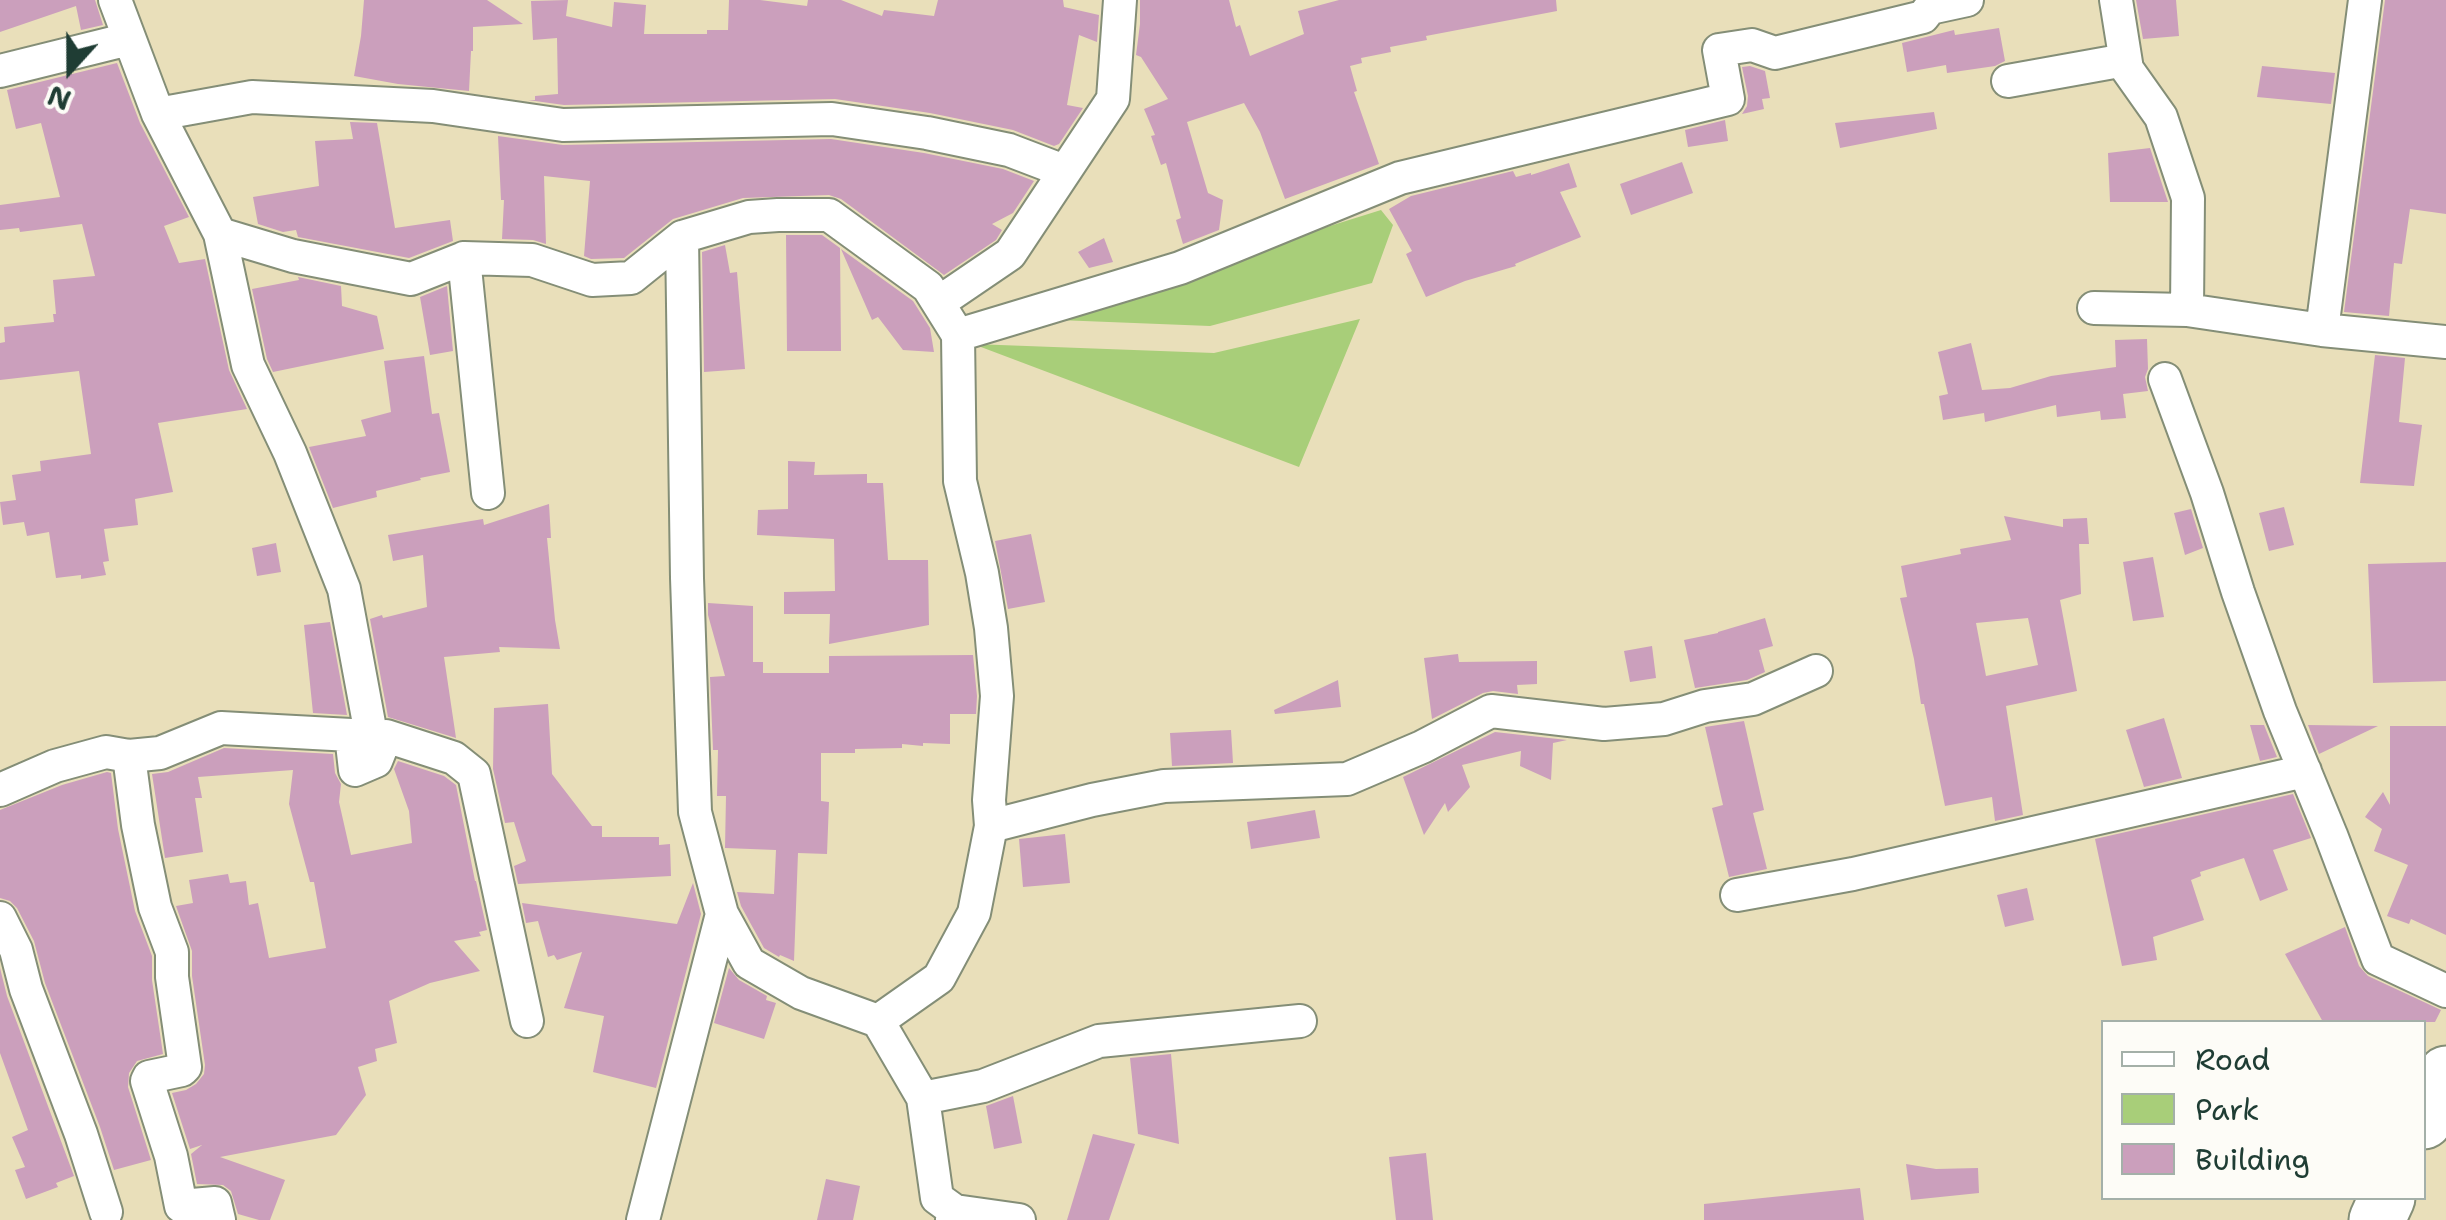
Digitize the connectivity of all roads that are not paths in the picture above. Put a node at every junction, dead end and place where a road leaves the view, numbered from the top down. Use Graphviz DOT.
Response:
graph roads {
  1 [pos="115,0"];
  2 [pos="1120,0"];
  3 [pos="1967,0"];
  4 [pos="2116,0"];
  5 [pos="2364,0"];
  6 [pos="128,39"];
  7 [pos="2126,60"];
  8 [pos="0,70"];
  9 [pos="2008,81"];
  10 [pos="158,114"];
  11 [pos="1064,171"];
  12 [pos="220,234"];
  13 [pos="682,237"];
  14 [pos="464,258"];
  15 [pos="938,303"];
  16 [pos="2094,308"];
  17 [pos="2187,310"];
  18 [pos="2322,330"];
  19 [pos="958,336"];
  20 [pos="2446,342"];
  21 [pos="2165,379"];
  22 [pos="488,493"];
  23 [pos="1816,671"];
  24 [pos="130,756"];
  25 [pos="376,760"];
  26 [pos="2305,771"];
  27 [pos="0,790"];
  28 [pos="991,826"];
  29 [pos="1736,895"];
  30 [pos="722,914"];
  31 [pos="0,918"];
  32 [pos="2446,991"];
  33 [pos="527,1020"];
  34 [pos="878,1021"];
  35 [pos="1300,1021"];
  36 [pos="2446,1074"];
  37 [pos="923,1098"];
  38 [pos="2426,1117"];
  39 [pos="106,1212"];
  40 [pos="953,1216"];
  41 [pos="219,1220"];
  42 [pos="644,1220"];
  43 [pos="1020,1220"];
  1 -- 6 [label="street"];
  2 -- 11 [label="street"];
  3 -- 19 [label="street"];
  4 -- 7 [label="street"];
  5 -- 18 [label="street"];
  6 -- 8 [label="street"];
  6 -- 10 [label="street"];
  7 -- 9 [label="street"];
  7 -- 17 [label="street"];
  10 -- 11 [label="street"];
  10 -- 12 [label="street"];
  11 -- 15 [label="street"];
  12 -- 14 [label="street"];
  12 -- 25 [label="street"];
  13 -- 14 [label="street"];
  13 -- 15 [label="street"];
  13 -- 30 [label="street"];
  14 -- 22 [label="street"];
  15 -- 19 [label="street"];
  16 -- 17 [label="street"];
  17 -- 18 [label="street"];
  18 -- 20 [label="street"];
  19 -- 28 [label="street"];
  21 -- 26 [label="street"];
  23 -- 28 [label="street"];
  24 -- 25 [label="street"];
  24 -- 27 [label="street"];
  24 -- 41 [label="street"];
  25 -- 33 [label="street"];
  26 -- 29 [label="street"];
  26 -- 32 [label="street"];
  28 -- 34 [label="street"];
  30 -- 34 [label="street"];
  30 -- 42 [label="street"];
  31 -- 39 [label="street"];
  34 -- 37 [label="street"];
  35 -- 37 [label="street"];
  36 -- 38 [label="highway"];
  37 -- 40 [label="street"];
  40 -- 43 [label="street"];
}
